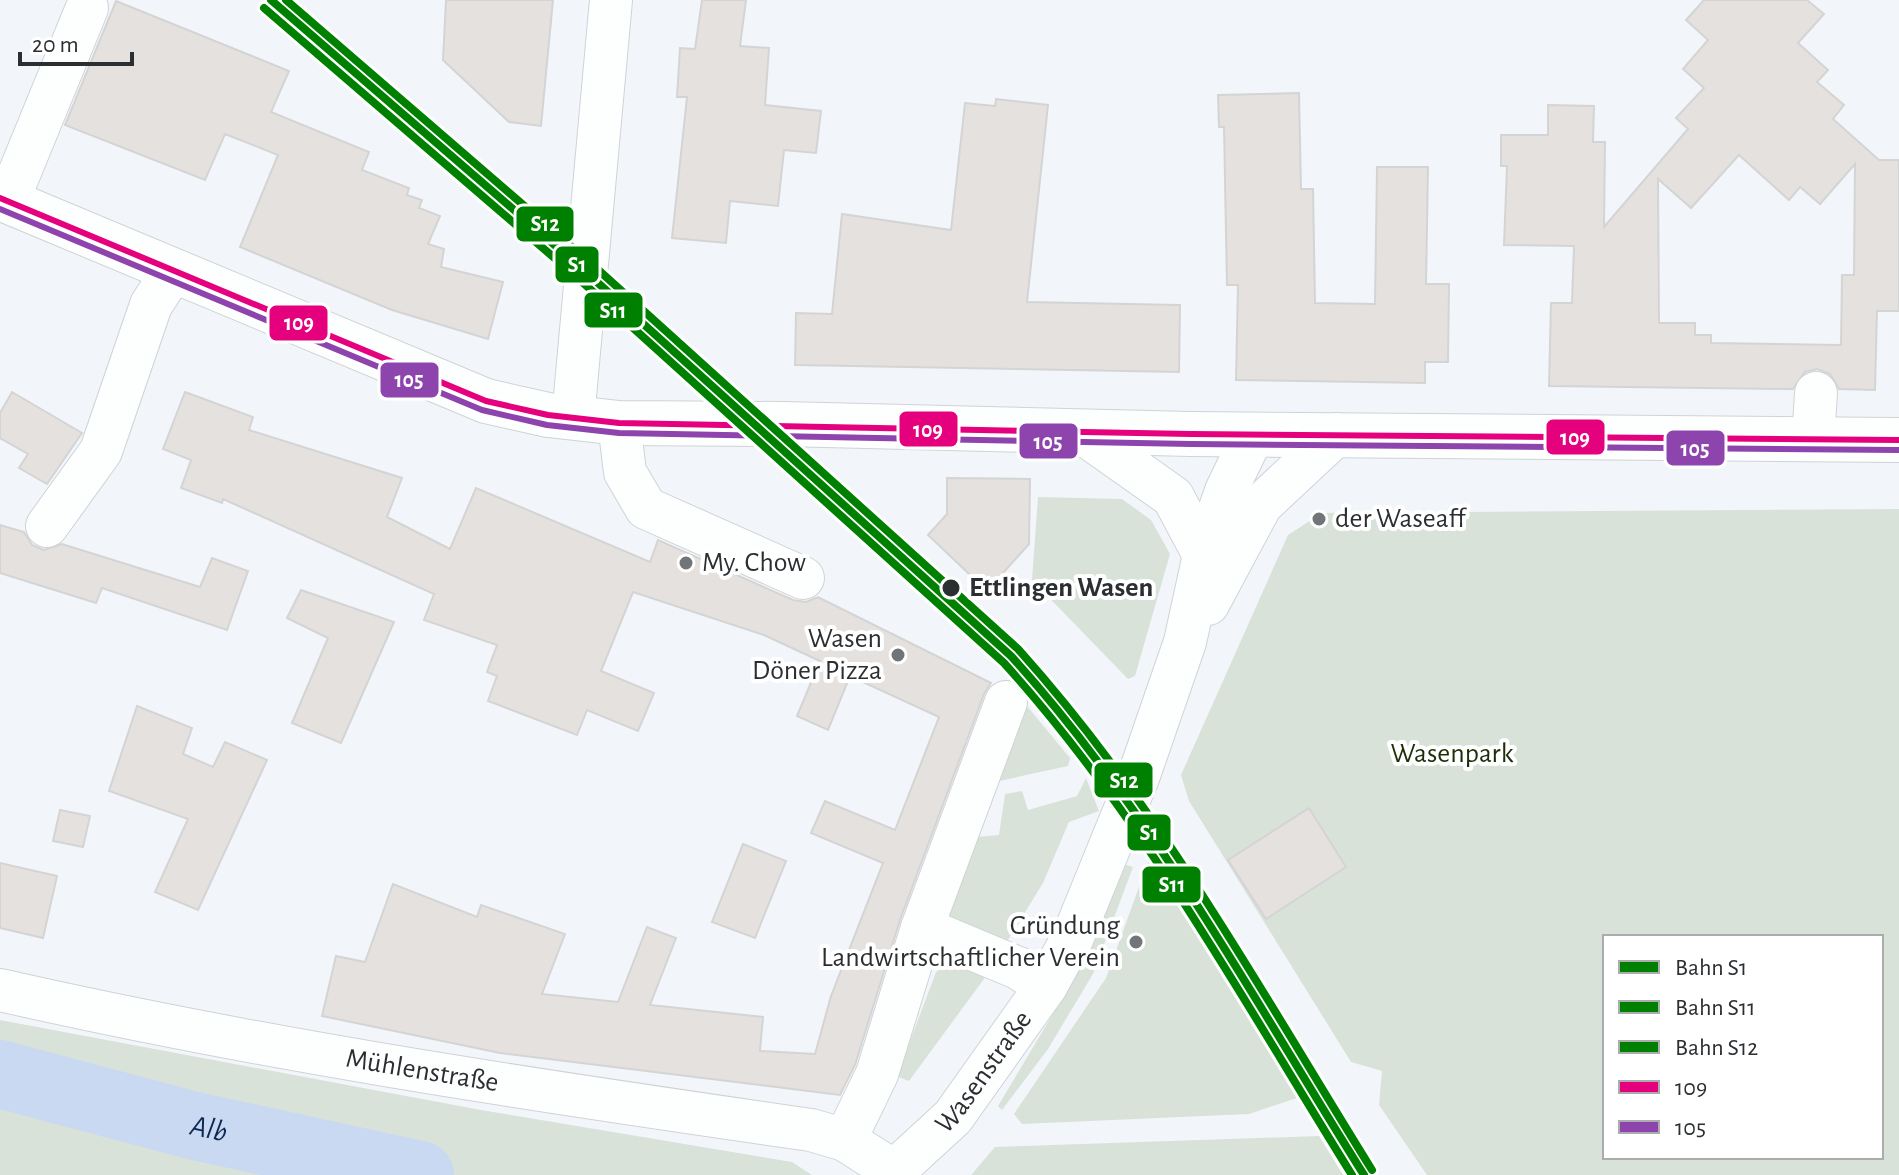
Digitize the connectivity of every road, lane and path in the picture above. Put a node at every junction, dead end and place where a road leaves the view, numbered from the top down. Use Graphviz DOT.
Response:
graph roads {
  1 [pos="611,0"];
  2 [pos="87,8"];
  3 [pos="4,200"];
  4 [pos="173,271"];
  5 [pos="1816,393"];
  6 [pos="573,418"];
  7 [pos="619,423"];
  8 [pos="1081,432"];
  9 [pos="1337,434"];
  10 [pos="1253,435"];
  11 [pos="1813,440"];
  12 [pos="1899,440"];
  13 [pos="47,526"];
  14 [pos="1204,555"];
  15 [pos="803,578"];
  16 [pos="1185,642"];
  17 [pos="1006,702"];
  18 [pos="922,928"];
  19 [pos="1046,986"];
  20 [pos="0,990"];
  21 [pos="845,1140"];
  22 [pos="891,1173"];
  1 -- 6 [label="street"];
  2 -- 3 [label="street"];
  3 -- 4 [label="main road"];
  4 -- 6 [label="main road"];
  4 -- 13 [label="street"];
  5 -- 11 [label="street"];
  6 -- 7 [label="main road"];
  7 -- 8 [label="main road"];
  7 -- 15 [label="street"];
  8 -- 10 [label="main road"];
  8 -- 14 [label="street"];
  9 -- 10 [label="main road"];
  9 -- 11 [label="main road"];
  9 -- 16 [label="street, Wasenstraße"];
  10 -- 14 [label="street, Wasenstraße"];
  11 -- 12 [label="main road"];
  14 -- 16 [label="street, Wasenstraße"];
  16 -- 19 [label="street, Wasenstraße"];
  17 -- 18 [label="street"];
  18 -- 19 [label="street"];
  18 -- 21 [label="street"];
  19 -- 22 [label="street, Wasenstraße"];
  20 -- 21 [label="street, Mühlenstraße"];
  21 -- 22 [label="street, Mühlenstraße"];
}
